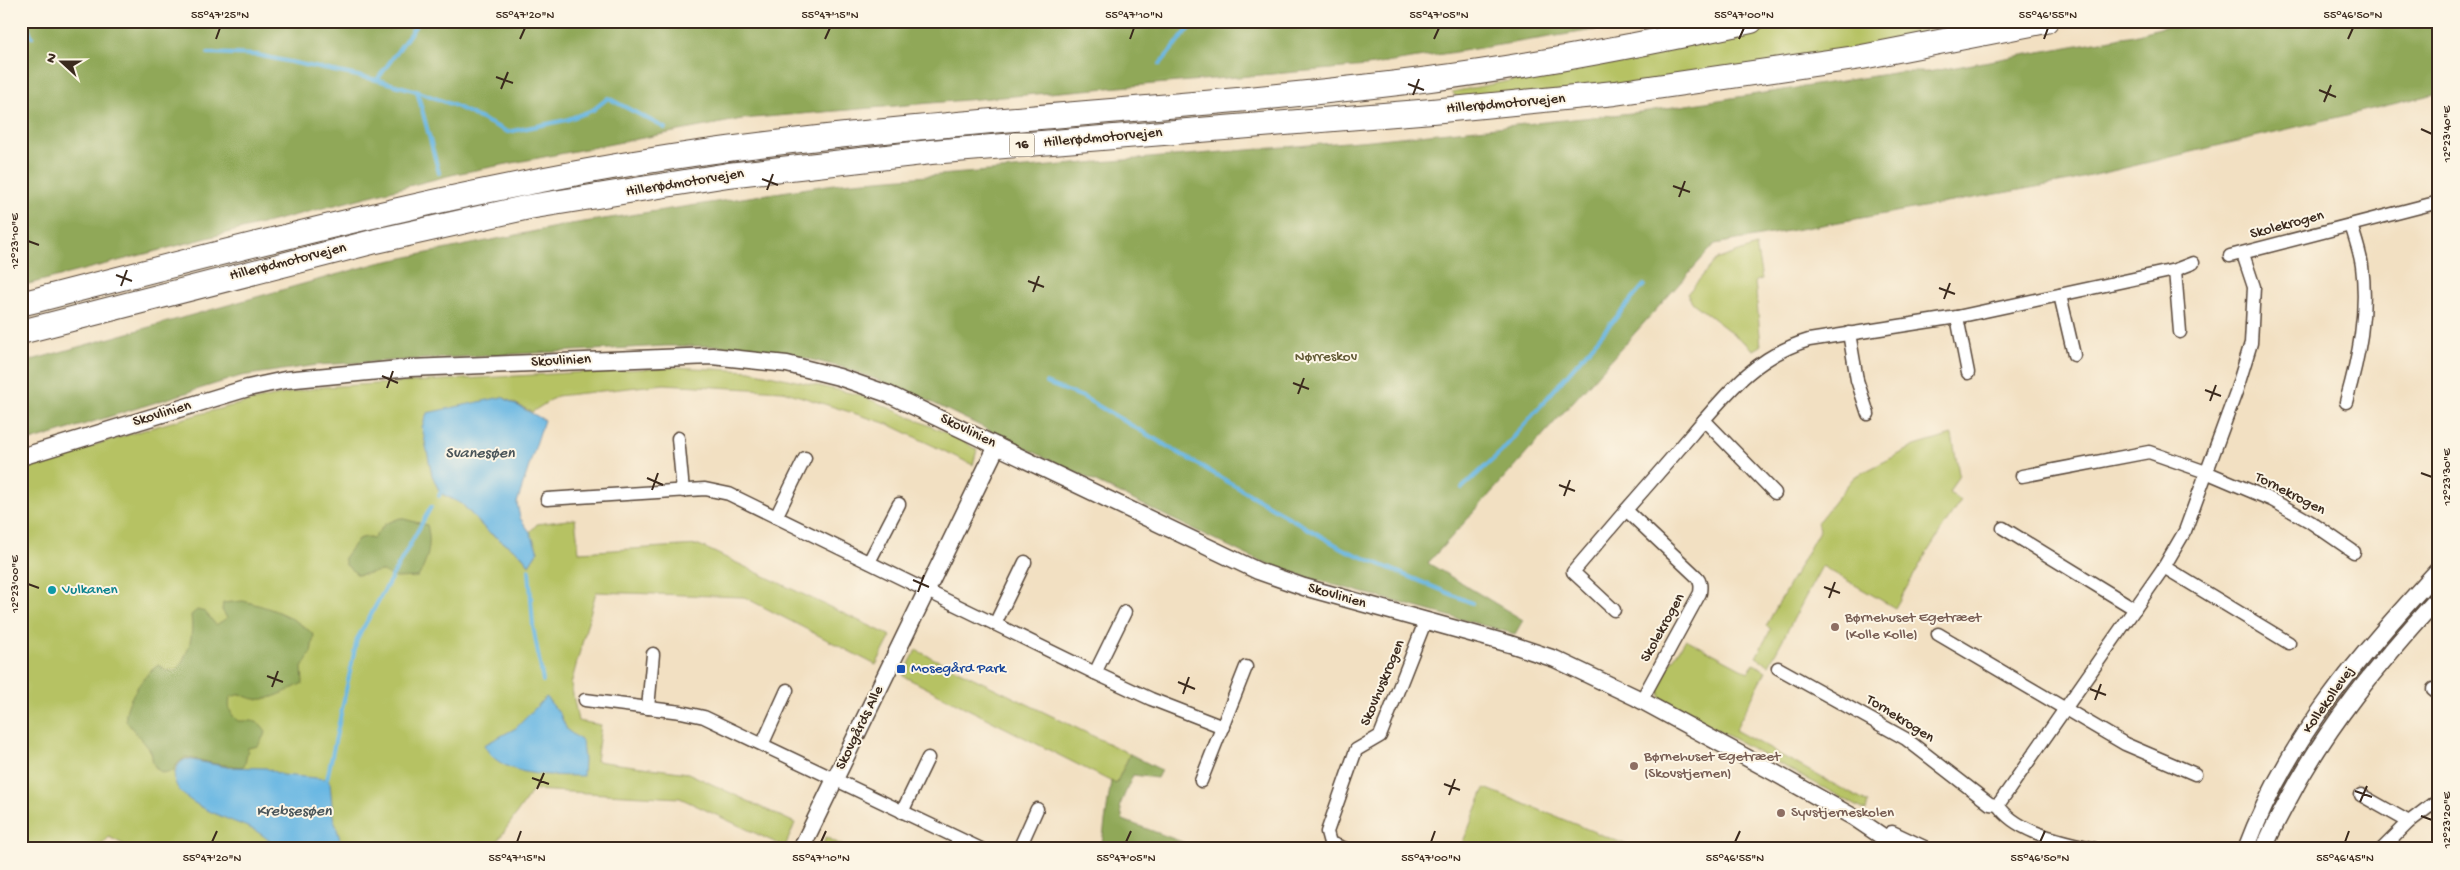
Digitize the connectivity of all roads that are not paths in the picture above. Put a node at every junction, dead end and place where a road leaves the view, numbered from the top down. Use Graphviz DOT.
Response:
graph roads {
  1 [pos="1751,21"];
  2 [pos="2064,21"];
  3 [pos="2039,23"];
  4 [pos="2439,202"];
  5 [pos="2351,225"];
  6 [pos="2243,254"];
  7 [pos="2230,256"];
  8 [pos="2193,263"];
  9 [pos="2175,270"];
  10 [pos="2060,295"];
  11 [pos="21,304"];
  12 [pos="1957,317"];
  13 [pos="21,332"];
  14 [pos="2180,332"];
  15 [pos="1849,333"];
  16 [pos="2074,355"];
  17 [pos="1968,373"];
  18 [pos="2346,402"];
  19 [pos="1868,414"];
  20 [pos="1704,420"];
  21 [pos="678,438"];
  22 [pos="997,446"];
  23 [pos="21,457"];
  24 [pos="805,458"];
  25 [pos="2206,472"];
  26 [pos="2022,476"];
  27 [pos="683,491"];
  28 [pos="1775,494"];
  29 [pos="547,499"];
  30 [pos="899,504"];
  31 [pos="1626,510"];
  32 [pos="776,517"];
  33 [pos="2003,528"];
  34 [pos="2354,552"];
  35 [pos="869,562"];
  36 [pos="1025,562"];
  37 [pos="2164,567"];
  38 [pos="2439,569"];
  39 [pos="926,591"];
  40 [pos="2439,597"];
  41 [pos="2134,609"];
  42 [pos="1614,610"];
  43 [pos="1125,612"];
  44 [pos="1425,622"];
  45 [pos="995,624"];
  46 [pos="1938,634"];
  47 [pos="2289,643"];
  48 [pos="653,654"];
  49 [pos="1246,667"];
  50 [pos="1778,668"];
  51 [pos="1095,673"];
  52 [pos="787,690"];
  53 [pos="585,700"];
  54 [pos="1641,701"];
  55 [pos="648,708"];
  56 [pos="2066,708"];
  57 [pos="1223,727"];
  58 [pos="763,743"];
  59 [pos="928,758"];
  60 [pos="2195,774"];
  61 [pos="835,779"];
  62 [pos="1201,781"];
  63 [pos="2361,795"];
  64 [pos="2439,799"];
  65 [pos="1998,805"];
  66 [pos="1037,810"];
  67 [pos="902,812"];
  68 [pos="1855,818"];
  69 [pos="2409,822"];
  70 [pos="801,849"];
  71 [pos="981,849"];
  72 [pos="1019,849"];
  73 [pos="1346,849"];
  74 [pos="1901,849"];
  75 [pos="1924,849"];
  76 [pos="2095,849"];
  77 [pos="2246,849"];
  78 [pos="2264,849"];
  79 [pos="2382,849"];
  1 -- 11 [label="highway, Hillerødmotorvejen / 16"];
  2 -- 3 [label="highway, Hillerødmotorvejen"];
  3 -- 13 [label="highway, Hillerødmotorvejen / 16"];
  4 -- 5 [label="street, Skolekrogen"];
  5 -- 6 [label="street, Skolekrogen"];
  5 -- 18 [label="street"];
  6 -- 7 [label="street, Skolekrogen"];
  6 -- 25 [label="street"];
  8 -- 9 [label="street"];
  9 -- 10 [label="street"];
  9 -- 14 [label="street"];
  10 -- 12 [label="street"];
  10 -- 16 [label="street"];
  12 -- 15 [label="street"];
  12 -- 17 [label="street"];
  15 -- 19 [label="street"];
  15 -- 20 [label="street"];
  20 -- 28 [label="street"];
  20 -- 31 [label="street"];
  21 -- 27 [label="street"];
  22 -- 23 [label="street, Skovlinien"];
  22 -- 39 [label="street, Skovgårds Alle"];
  22 -- 44 [label="street, Skovlinien"];
  24 -- 32 [label="street"];
  25 -- 26 [label="street, Tornekrogen"];
  25 -- 34 [label="street, Tornekrogen"];
  25 -- 37 [label="street"];
  27 -- 29 [label="street"];
  27 -- 32 [label="street"];
  30 -- 35 [label="street"];
  31 -- 42 [label="street"];
  31 -- 54 [label="street, Skolekrogen"];
  32 -- 35 [label="street"];
  33 -- 41 [label="street"];
  35 -- 39 [label="street"];
  36 -- 45 [label="street"];
  37 -- 41 [label="street"];
  37 -- 47 [label="street"];
  38 -- 77 [label="street, Kollekollevej"];
  39 -- 45 [label="street"];
  39 -- 61 [label="street, Skovgårds Alle"];
  40 -- 78 [label="street, Kollekollevej"];
  41 -- 56 [label="street"];
  43 -- 51 [label="street"];
  44 -- 54 [label="street, Skovlinien"];
  44 -- 73 [label="street, Skovhuskrogen"];
  45 -- 51 [label="street"];
  46 -- 56 [label="street"];
  48 -- 55 [label="street"];
  49 -- 57 [label="street"];
  50 -- 65 [label="street, Tornekrogen"];
  51 -- 57 [label="street"];
  52 -- 58 [label="street"];
  53 -- 55 [label="street"];
  54 -- 68 [label="street, Skovlinien"];
  55 -- 58 [label="street"];
  56 -- 60 [label="street"];
  56 -- 65 [label="street"];
  57 -- 62 [label="street"];
  58 -- 61 [label="street"];
  59 -- 67 [label="street"];
  61 -- 67 [label="street"];
  61 -- 70 [label="street, Skovgårds Alle"];
  63 -- 69 [label="street"];
  64 -- 69 [label="street"];
  65 -- 76 [label="street, Tornekrogen"];
  66 -- 72 [label="street"];
  67 -- 71 [label="street"];
  68 -- 74 [label="street, Skovlinien"];
  68 -- 75 [label="street, Skovlinien"];
  69 -- 79 [label="street"];
}
